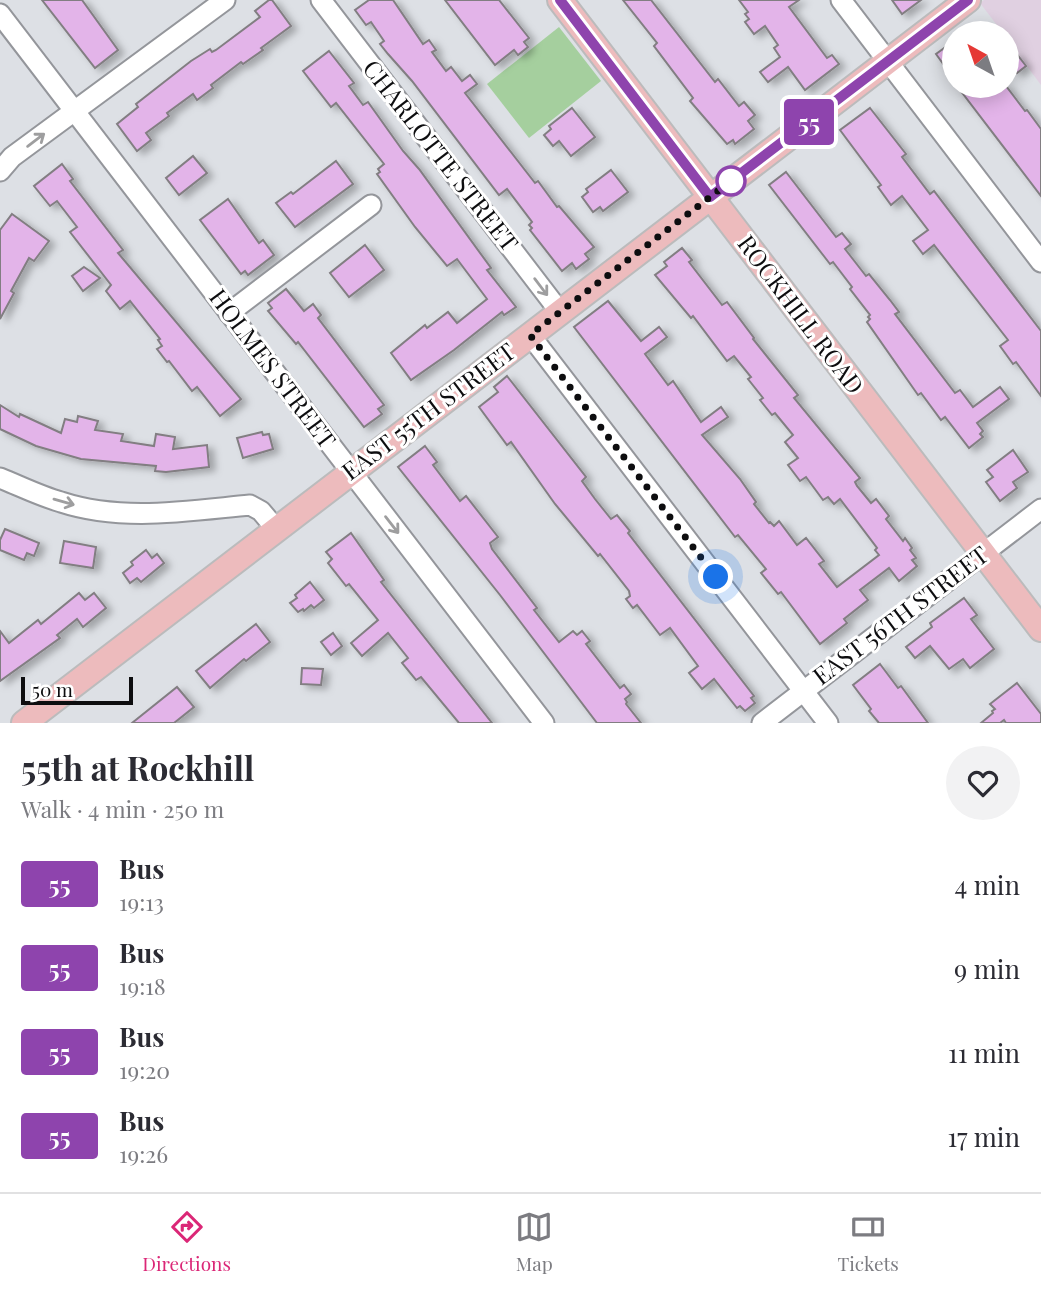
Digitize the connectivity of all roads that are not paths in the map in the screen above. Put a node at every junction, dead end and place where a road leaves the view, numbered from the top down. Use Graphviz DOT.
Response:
graph roads {
  1 [pos="225,0"];
  2 [pos="321,0"];
  3 [pos="560,0"];
  4 [pos="841,0"];
  5 [pos="968,0"];
  6 [pos="0,14"];
  7 [pos="888,61"];
  8 [pos="74,111"];
  9 [pos="0,171"];
  10 [pos="710,197"];
  11 [pos="371,205"];
  12 [pos="1041,262"];
  13 [pos="560,312"];
  14 [pos="229,313"];
  15 [pos="530,335"];
  16 [pos="351,471"];
  17 [pos="0,478"];
  18 [pos="1041,509"];
  19 [pos="275,529"];
  20 [pos="983,554"];
  21 [pos="1041,629"];
  22 [pos="804,691"];
  23 [pos="24,723"];
  24 [pos="544,723"];
  25 [pos="762,723"];
  26 [pos="828,723"];
  1 -- 8 [label="street"];
  2 -- 13 [label="street, CHARLOTTE STREET, one-way"];
  3 -- 10 [label="main road, ROCKHILL ROAD"];
  4 -- 7 [label="street"];
  5 -- 7 [label="main road, EAST 55TH STREET"];
  6 -- 8 [label="street, HOLMES STREET"];
  7 -- 10 [label="main road, EAST 55TH STREET"];
  7 -- 12 [label="street"];
  9 -- 8 [label="street, one-way"];
  8 -- 14 [label="street, HOLMES STREET"];
  10 -- 13 [label="main road, EAST 55TH STREET"];
  10 -- 20 [label="main road, ROCKHILL ROAD"];
  11 -- 14 [label="street"];
  13 -- 15 [label="main road, EAST 55TH STREET"];
  14 -- 16 [label="street, HOLMES STREET"];
  15 -- 16 [label="main road, EAST 55TH STREET"];
  15 -- 22 [label="street"];
  16 -- 19 [label="main road, EAST 55TH STREET"];
  16 -- 24 [label="street, HOLMES STREET, one-way"];
  17 -- 19 [label="street, one-way"];
  18 -- 20 [label="street, EAST 56TH STREET"];
  19 -- 23 [label="main road, EAST 55TH STREET"];
  20 -- 21 [label="main road, ROCKHILL ROAD"];
  20 -- 22 [label="street, EAST 56TH STREET"];
  22 -- 25 [label="street, EAST 56TH STREET"];
  22 -- 26 [label="street"];
}
